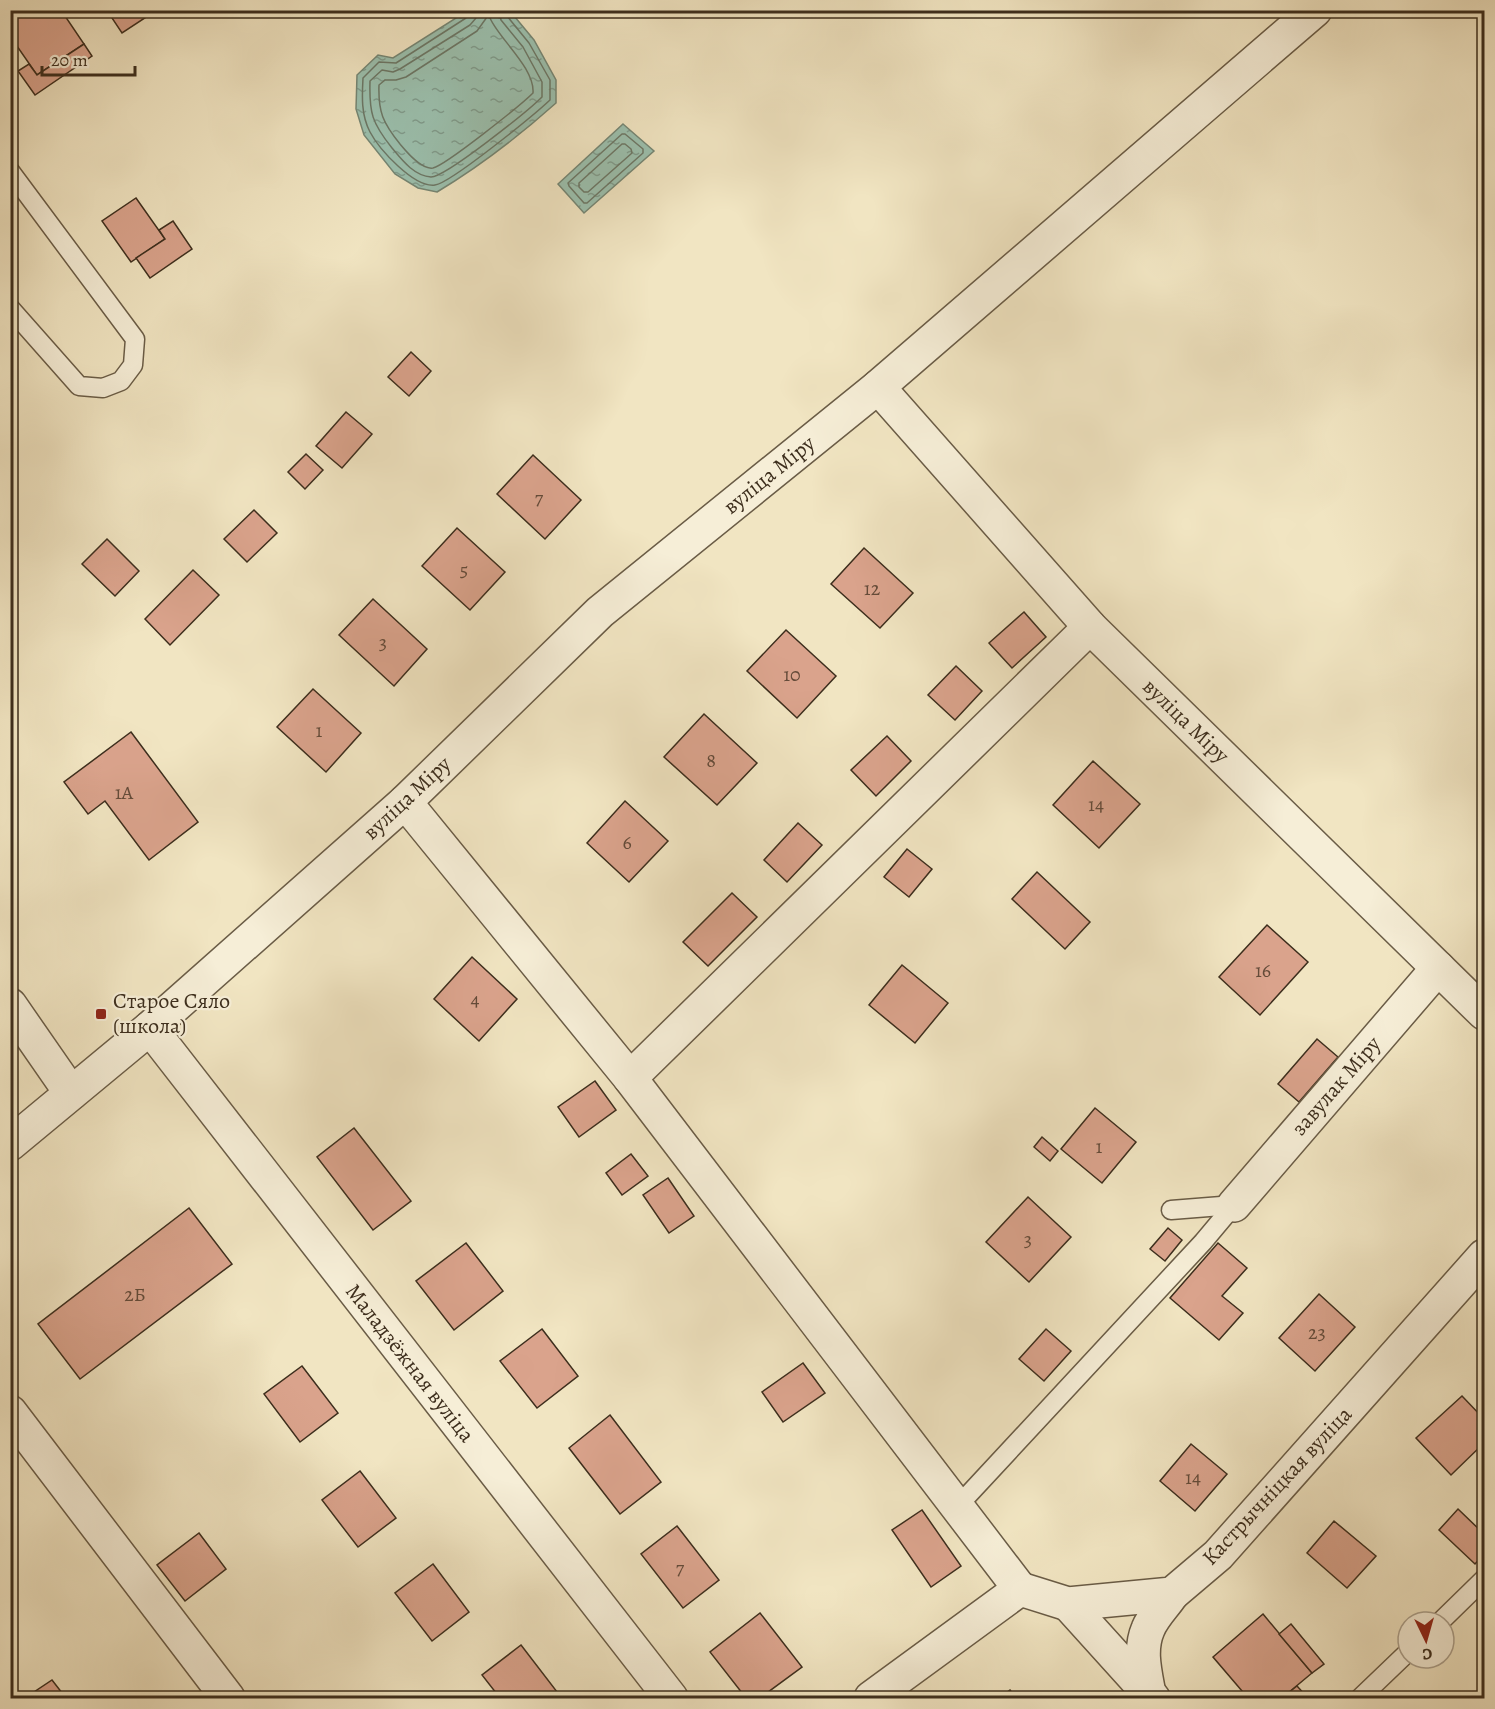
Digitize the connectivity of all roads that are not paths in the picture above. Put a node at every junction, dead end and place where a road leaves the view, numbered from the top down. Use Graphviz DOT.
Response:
graph roads {
  1 [pos="1315,10"];
  2 [pos="10,171"];
  3 [pos="10,308"];
  4 [pos="878,387"];
  5 [pos="1090,627"];
  6 [pos="405,802"];
  7 [pos="1438,968"];
  8 [pos="10,1005"];
  9 [pos="1485,1013"];
  10 [pos="150,1028"];
  11 [pos="630,1078"];
  12 [pos="71,1093"];
  13 [pos="10,1144"];
  14 [pos="1234,1205"];
  15 [pos="1171,1210"];
  16 [pos="1485,1256"];
  17 [pos="10,1412"];
  18 [pos="956,1508"];
  19 [pos="1485,1579"];
  20 [pos="1020,1589"];
  21 [pos="1172,1594"];
  22 [pos="1068,1604"];
  23 [pos="1453,1610"];
  24 [pos="1396,1664"];
  25 [pos="1151,1696"];
  26 [pos="228,1698"];
  27 [pos="671,1698"];
  28 [pos="871,1698"];
  29 [pos="1360,1698"];
  1 -- 4 [label="street"];
  2 -- 3 [label="lane"];
  4 -- 5 [label="street, вуліца Міру"];
  4 -- 6 [label="street, вуліца Міру"];
  5 -- 7 [label="street, вуліца Міру"];
  5 -- 11 [label="street"];
  6 -- 10 [label="street, вуліца Міру"];
  6 -- 11 [label="street"];
  7 -- 9 [label="street, вуліца Міру"];
  7 -- 14 [label="street, завулак Міру"];
  8 -- 12 [label="street"];
  10 -- 12 [label="street, вуліца Міру"];
  10 -- 27 [label="street, Маладзёжная вуліца"];
  11 -- 18 [label="street"];
  12 -- 13 [label="street, вуліца Міру"];
  14 -- 15 [label="lane"];
  14 -- 18 [label="lane"];
  16 -- 21 [label="street, Кастрычніцкая вуліца"];
  17 -- 26 [label="street"];
  18 -- 20 [label="street"];
  19 -- 23 [label="lane"];
  20 -- 22 [label="street"];
  20 -- 28 [label="street"];
  21 -- 22 [label="street"];
  21 -- 25 [label="street, Кастрычніцкая вуліца"];
  22 -- 25 [label="street"];
  24 -- 29 [label="lane"];
}
